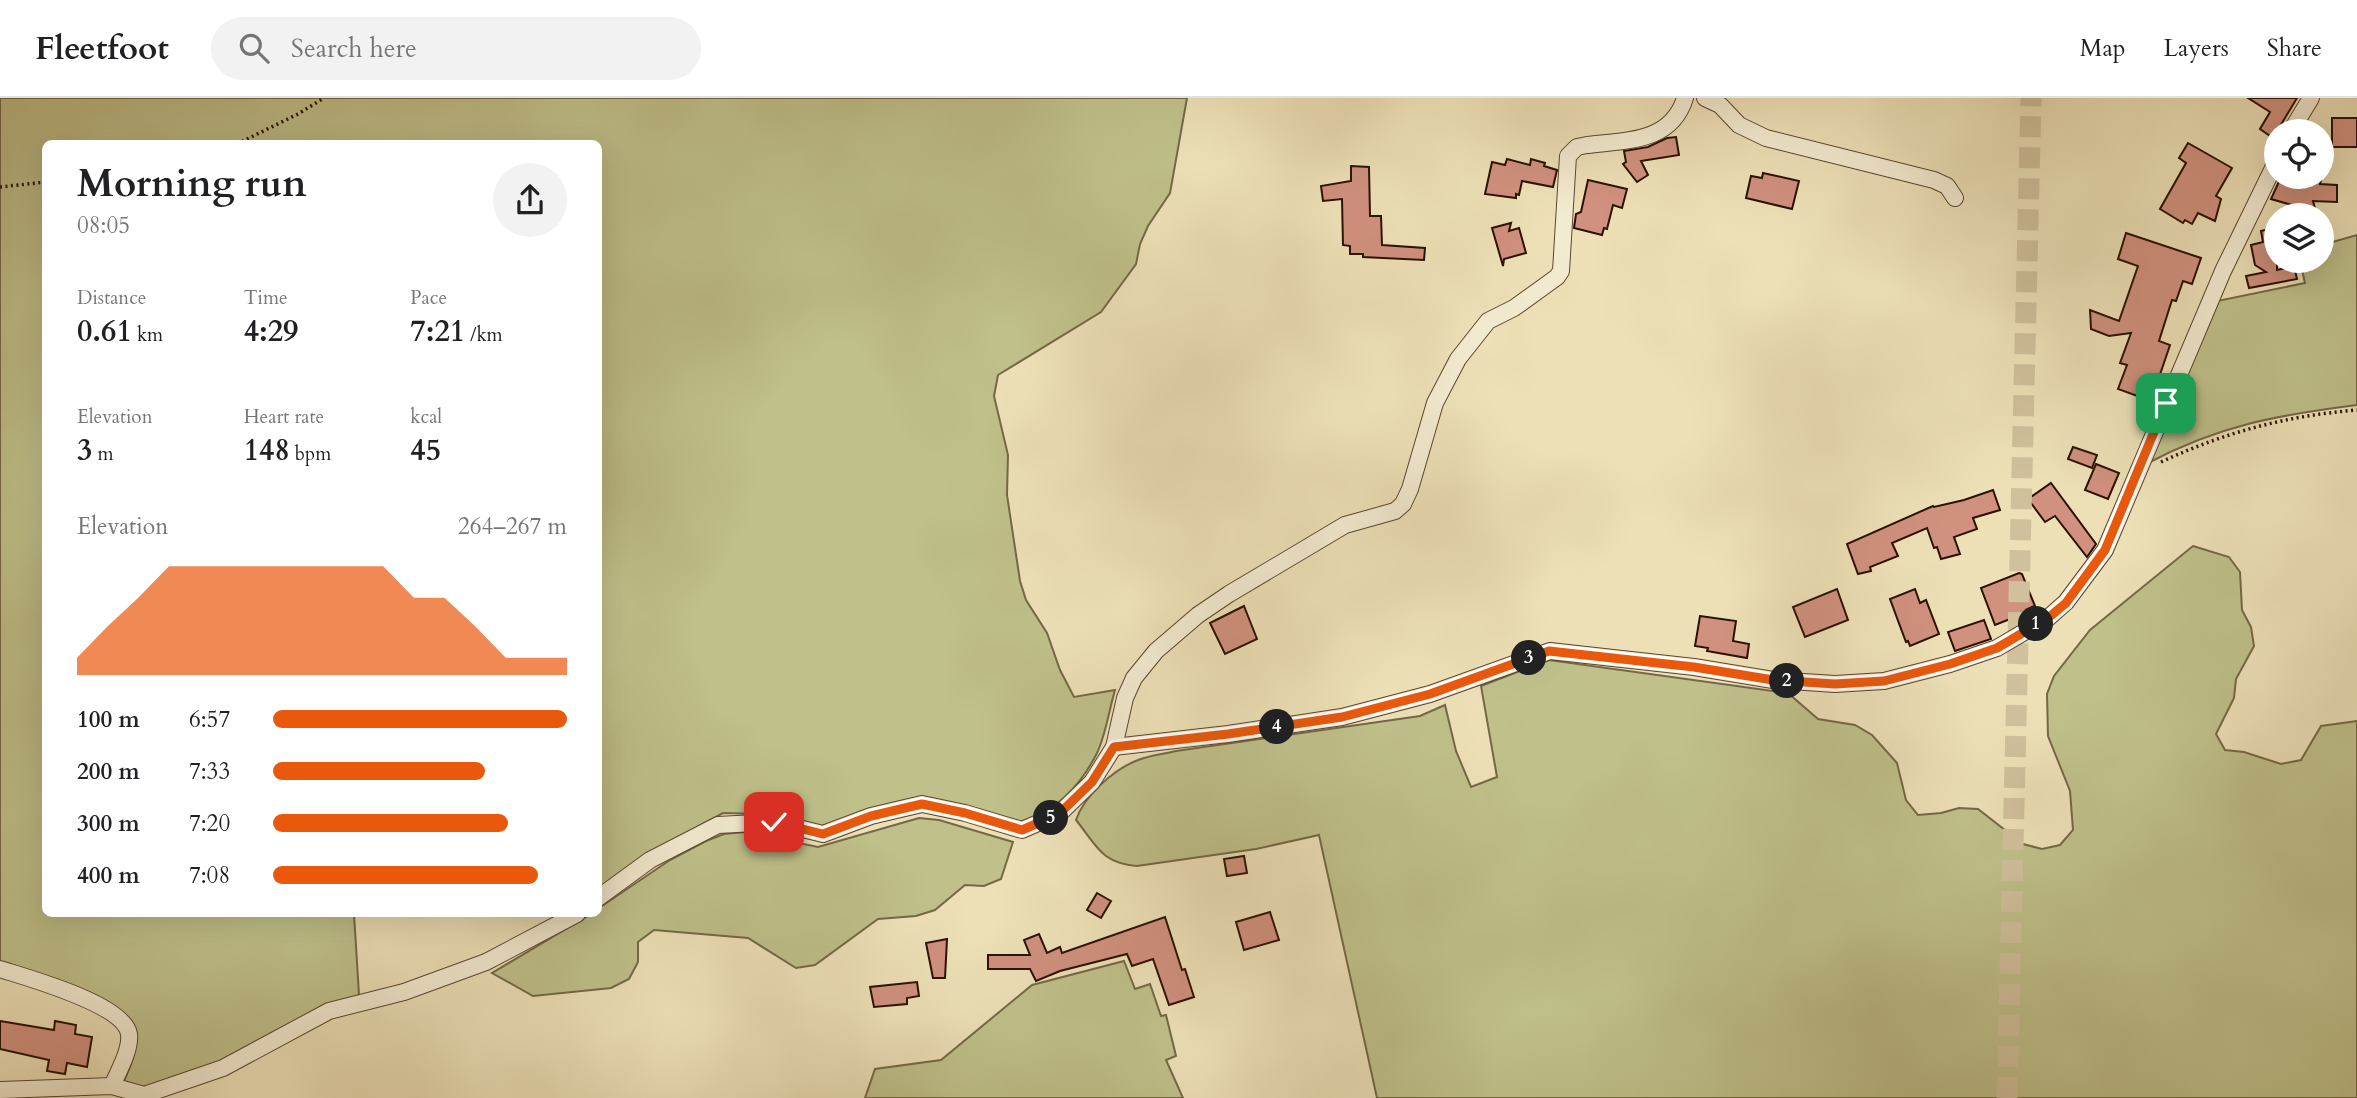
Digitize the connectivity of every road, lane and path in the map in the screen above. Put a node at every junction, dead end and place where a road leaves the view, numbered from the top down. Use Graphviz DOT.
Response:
graph roads {
  1 [pos="324,98"];
  2 [pos="2311,98"];
  3 [pos="1694,99"];
  4 [pos="2298,119"];
  5 [pos="245,140"];
  6 [pos="42,182"];
  7 [pos="2264,186"];
  8 [pos="0,187"];
  9 [pos="1955,198"];
  10 [pos="2357,410"];
  11 [pos="2138,469"];
  12 [pos="1114,747"];
  13 [pos="602,895"];
  14 [pos="572,917"];
  15 [pos="0,969"];
  16 [pos="112,1086"];
  17 [pos="0,1090"];
  1 -- 5 [label="path"];
  2 -- 4 [label="street"];
  3 -- 9 [label="street"];
  3 -- 12 [label="street"];
  6 -- 8 [label="path"];
  7 -- 11 [label="street"];
  10 -- 11 [label="path"];
  11 -- 12 [label="street"];
  12 -- 13 [label="street"];
  14 -- 16 [label="street"];
  15 -- 16 [label="street"];
  16 -- 17 [label="street"];
}
